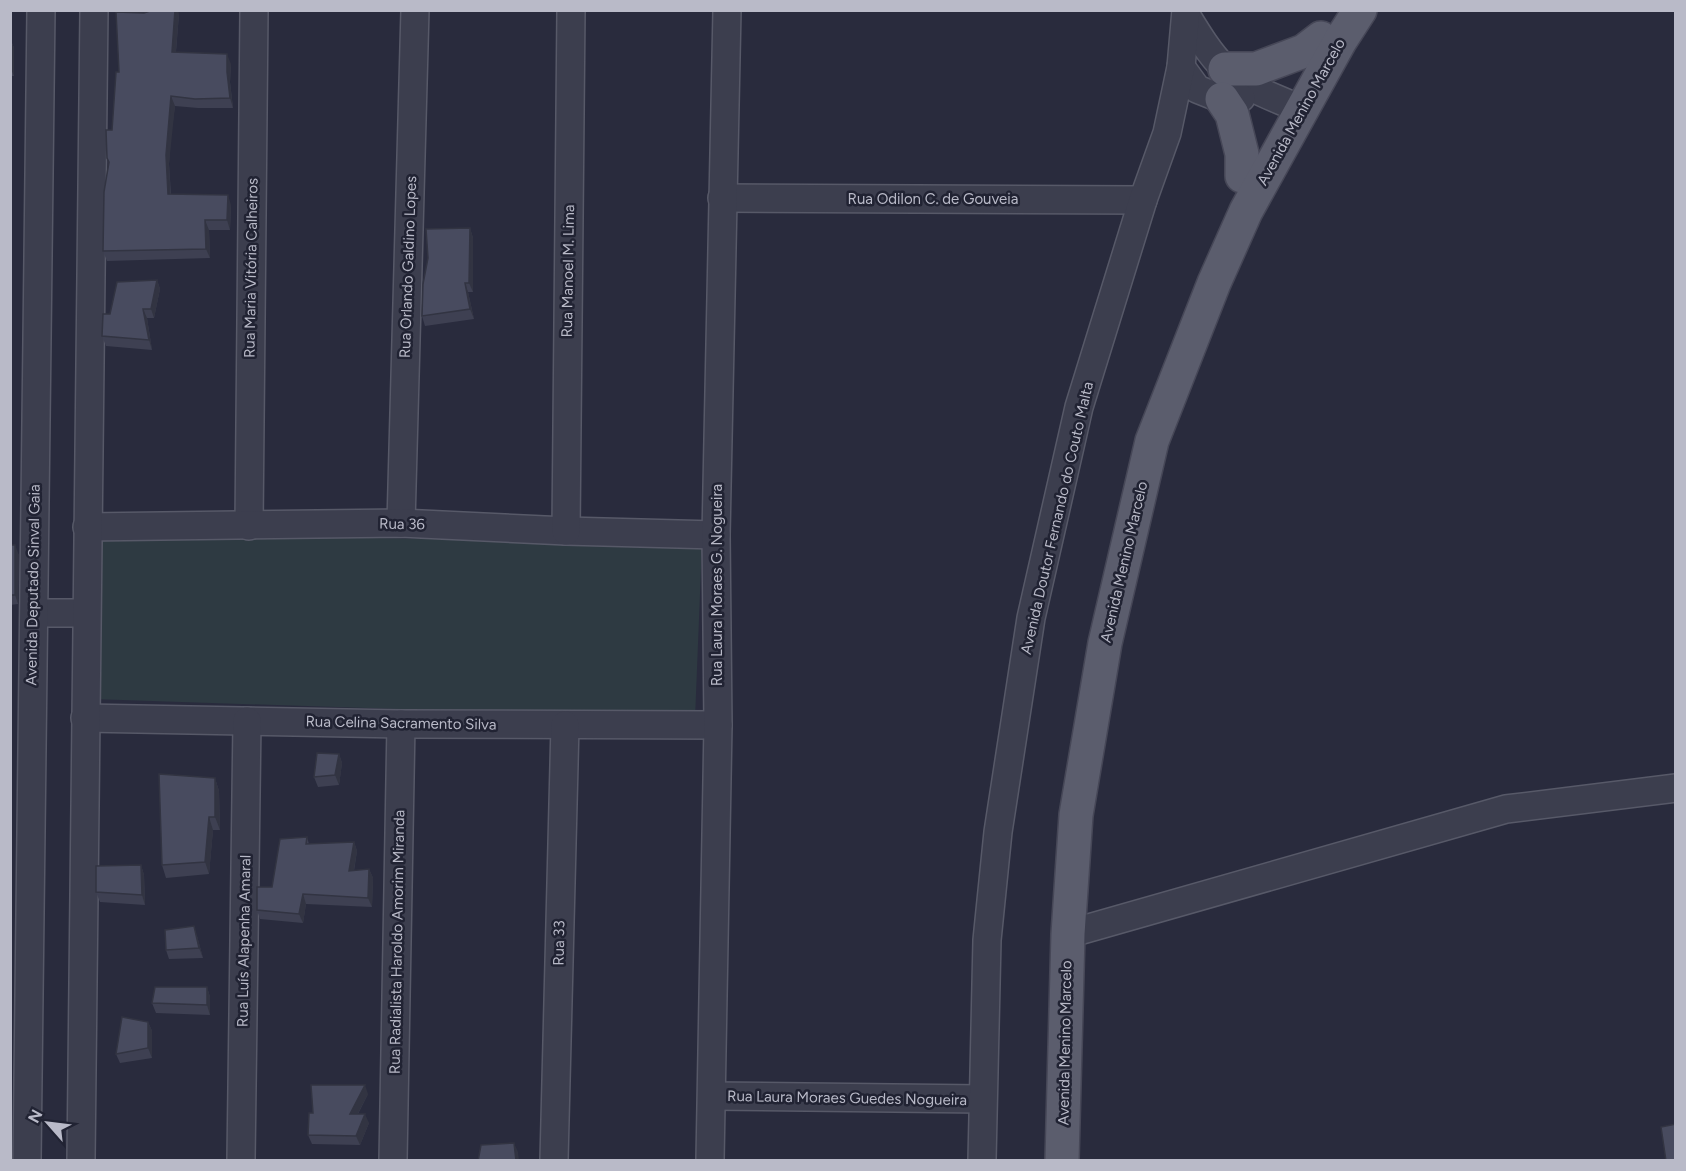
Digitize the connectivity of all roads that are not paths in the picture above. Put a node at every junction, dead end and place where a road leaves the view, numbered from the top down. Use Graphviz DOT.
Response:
graph roads {
  1 [pos="41,10"];
  2 [pos="94,10"];
  3 [pos="254,10"];
  4 [pos="415,10"];
  5 [pos="571,10"];
  6 [pos="727,10"];
  7 [pos="1338,10"];
  8 [pos="1360,10"];
  9 [pos="1186,13"];
  10 [pos="1321,38"];
  11 [pos="1181,67"];
  12 [pos="1223,84"];
  13 [pos="1289,112"];
  14 [pos="1242,176"];
  15 [pos="722,198"];
  16 [pos="1143,200"];
  17 [pos="22,522"];
  18 [pos="401,523"];
  19 [pos="249,526"];
  20 [pos="87,527"];
  21 [pos="566,531"];
  22 [pos="716,536"];
  23 [pos="86,613"];
  24 [pos="35,614"];
  25 [pos="21,712"];
  26 [pos="85,718"];
  27 [pos="247,721"];
  28 [pos="401,724"];
  29 [pos="565,725"];
  30 [pos="718,725"];
  31 [pos="1676,788"];
  32 [pos="1068,934"];
  33 [pos="711,1096"];
  34 [pos="982,1099"];
  35 [pos="27,1161"];
  36 [pos="81,1161"];
  37 [pos="241,1161"];
  38 [pos="393,1161"];
  39 [pos="554,1161"];
  40 [pos="710,1161"];
  41 [pos="982,1161"];
  42 [pos="1046,1161"];
  43 [pos="1062,1161"];
  1 -- 17 [label="street, Avenida Deputado Sinval Gaia"];
  2 -- 20 [label="street"];
  3 -- 19 [label="street, Rua Maria Vitória Calheiros"];
  4 -- 18 [label="street, Rua Orlando Galdino Lopes"];
  5 -- 21 [label="street, Rua Manoel M. Lima"];
  6 -- 15 [label="street, Rua Laura Moraes G. Nogueira"];
  7 -- 10 [label="main road, Avenida Menino Marcelo"];
  8 -- 13 [label="main road, Avenida Menino Marcelo"];
  9 -- 11 [label="street, Avenida Doutor Fernando do Couto Malta"];
  9 -- 12 [label="street, Avenida Doutor Fernando do Couto Malta"];
  10 -- 12 [label="main road"];
  10 -- 13 [label="main road, Avenida Menino Marcelo"];
  11 -- 12 [label="street, Avenida Doutor Fernando do Couto Malta"];
  11 -- 16 [label="street, Avenida Doutor Fernando do Couto Malta"];
  12 -- 13 [label="street, Avenida Doutor Fernando do Couto Malta"];
  12 -- 14 [label="main road"];
  13 -- 14 [label="main road, Avenida Menino Marcelo"];
  13 -- 32 [label="main road, Avenida Menino Marcelo"];
  14 -- 42 [label="main road, Avenida Menino Marcelo"];
  15 -- 16 [label="street, Rua Odilon C. de Gouveia"];
  15 -- 22 [label="street, Rua Laura Moraes G. Nogueira"];
  16 -- 34 [label="street, Avenida Doutor Fernando do Couto Malta"];
  17 -- 24 [label="street, Avenida Deputado Sinval Gaia"];
  18 -- 19 [label="street, Rua 36"];
  18 -- 21 [label="street, Rua 36"];
  19 -- 20 [label="street, Rua 36"];
  20 -- 23 [label="street"];
  21 -- 22 [label="street, Rua 36"];
  22 -- 30 [label="street, Rua Laura Moraes G. Nogueira"];
  23 -- 24 [label="street"];
  23 -- 26 [label="street"];
  24 -- 25 [label="street, Avenida Deputado Sinval Gaia"];
  25 -- 35 [label="street, Avenida Deputado Sinval Gaia"];
  26 -- 27 [label="street, Rua Celina Sacramento Silva"];
  26 -- 36 [label="street"];
  27 -- 28 [label="street, Rua Celina Sacramento Silva"];
  27 -- 37 [label="street, Rua Luís Alapenha Amaral"];
  28 -- 29 [label="street, Rua Celina Sacramento Silva"];
  28 -- 38 [label="street, Rua Radialista Haroldo Amorim Miranda"];
  29 -- 30 [label="street, Rua Celina Sacramento Silva"];
  29 -- 39 [label="street, Rua 33"];
  30 -- 33 [label="street, Rua Laura Moraes G. Nogueira"];
  31 -- 32 [label="street"];
  32 -- 43 [label="main road, Avenida Menino Marcelo"];
  33 -- 34 [label="street, Rua Laura Moraes Guedes Nogueira"];
  33 -- 40 [label="street, Rua Laura Moraes G. Nogueira"];
  34 -- 41 [label="street, Avenida Doutor Fernando do Couto Malta"];
}
